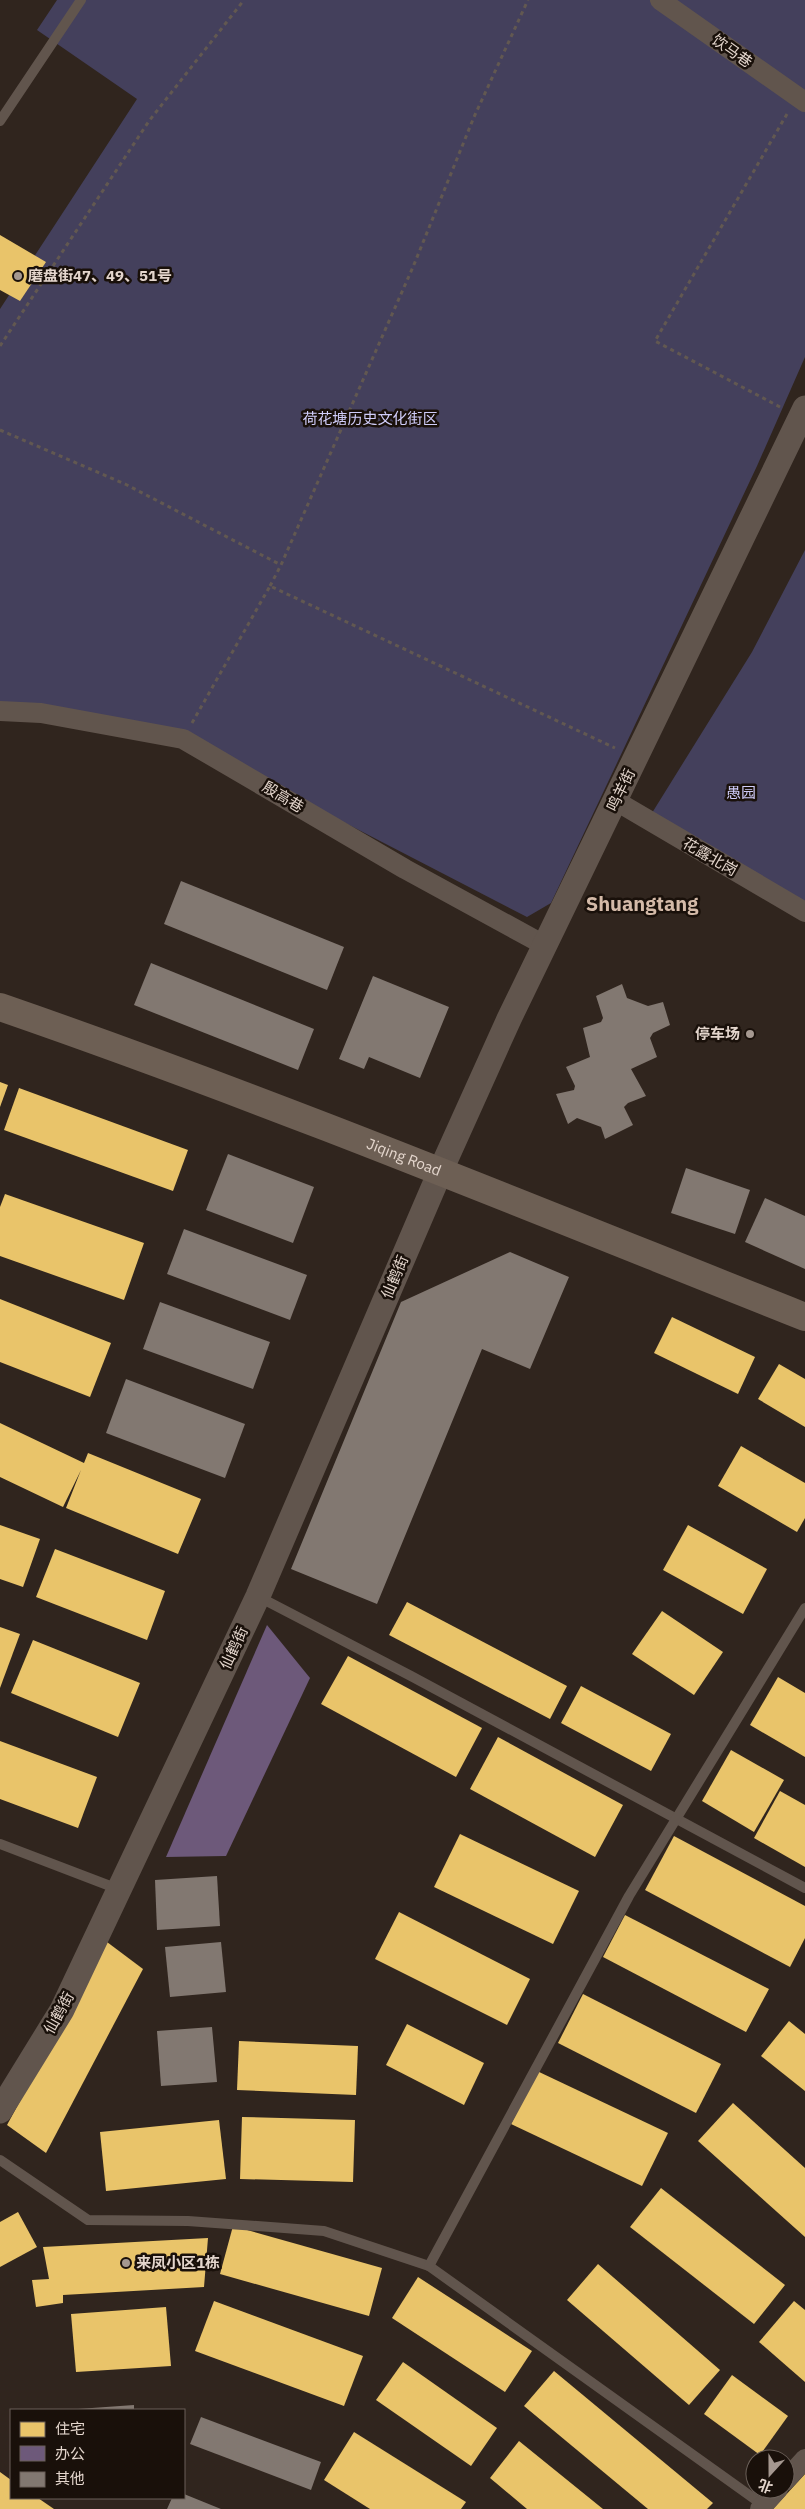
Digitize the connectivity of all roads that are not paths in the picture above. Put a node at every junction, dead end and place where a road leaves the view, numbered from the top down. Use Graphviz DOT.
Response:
graph roads {
  1 [pos="81,0"];
  2 [pos="660,0"];
  3 [pos="801,99"];
  4 [pos="0,121"];
  5 [pos="803,413"];
  6 [pos="0,711"];
  7 [pos="616,801"];
  8 [pos="805,912"];
  9 [pos="546,946"];
  10 [pos="0,1007"];
  11 [pos="440,1172"];
  12 [pos="805,1318"];
  13 [pos="258,1596"];
  14 [pos="805,1608"];
  15 [pos="676,1820"];
  16 [pos="0,1844"];
  17 [pos="805,1888"];
  18 [pos="119,1890"];
  19 [pos="0,2111"];
  20 [pos="0,2160"];
  21 [pos="429,2266"];
  22 [pos="805,2459"];
  23 [pos="795,2470"];
  24 [pos="762,2507"];
  1 -- 4 [label="lane"];
  2 -- 3 [label="street, 饮马巷"];
  5 -- 7 [label="street, 鸣羊街"];
  6 -- 9 [label="street, 殷高巷"];
  7 -- 8 [label="street, 花露北岗"];
  7 -- 9 [label="street, 鸣羊街"];
  9 -- 11 [label="street, 鸣羊街"];
  10 -- 11 [label="main road, Jiqing Road"];
  11 -- 12 [label="main road, Jiqing Road"];
  11 -- 13 [label="street, 仙鹤街"];
  13 -- 15 [label="lane"];
  13 -- 18 [label="street, 仙鹤街"];
  14 -- 15 [label="lane"];
  15 -- 17 [label="lane"];
  15 -- 21 [label="lane"];
  16 -- 18 [label="lane"];
  18 -- 19 [label="street, 仙鹤街"];
  20 -- 21 [label="lane"];
  21 -- 24 [label="lane"];
  22 -- 23 [label="street"];
}
